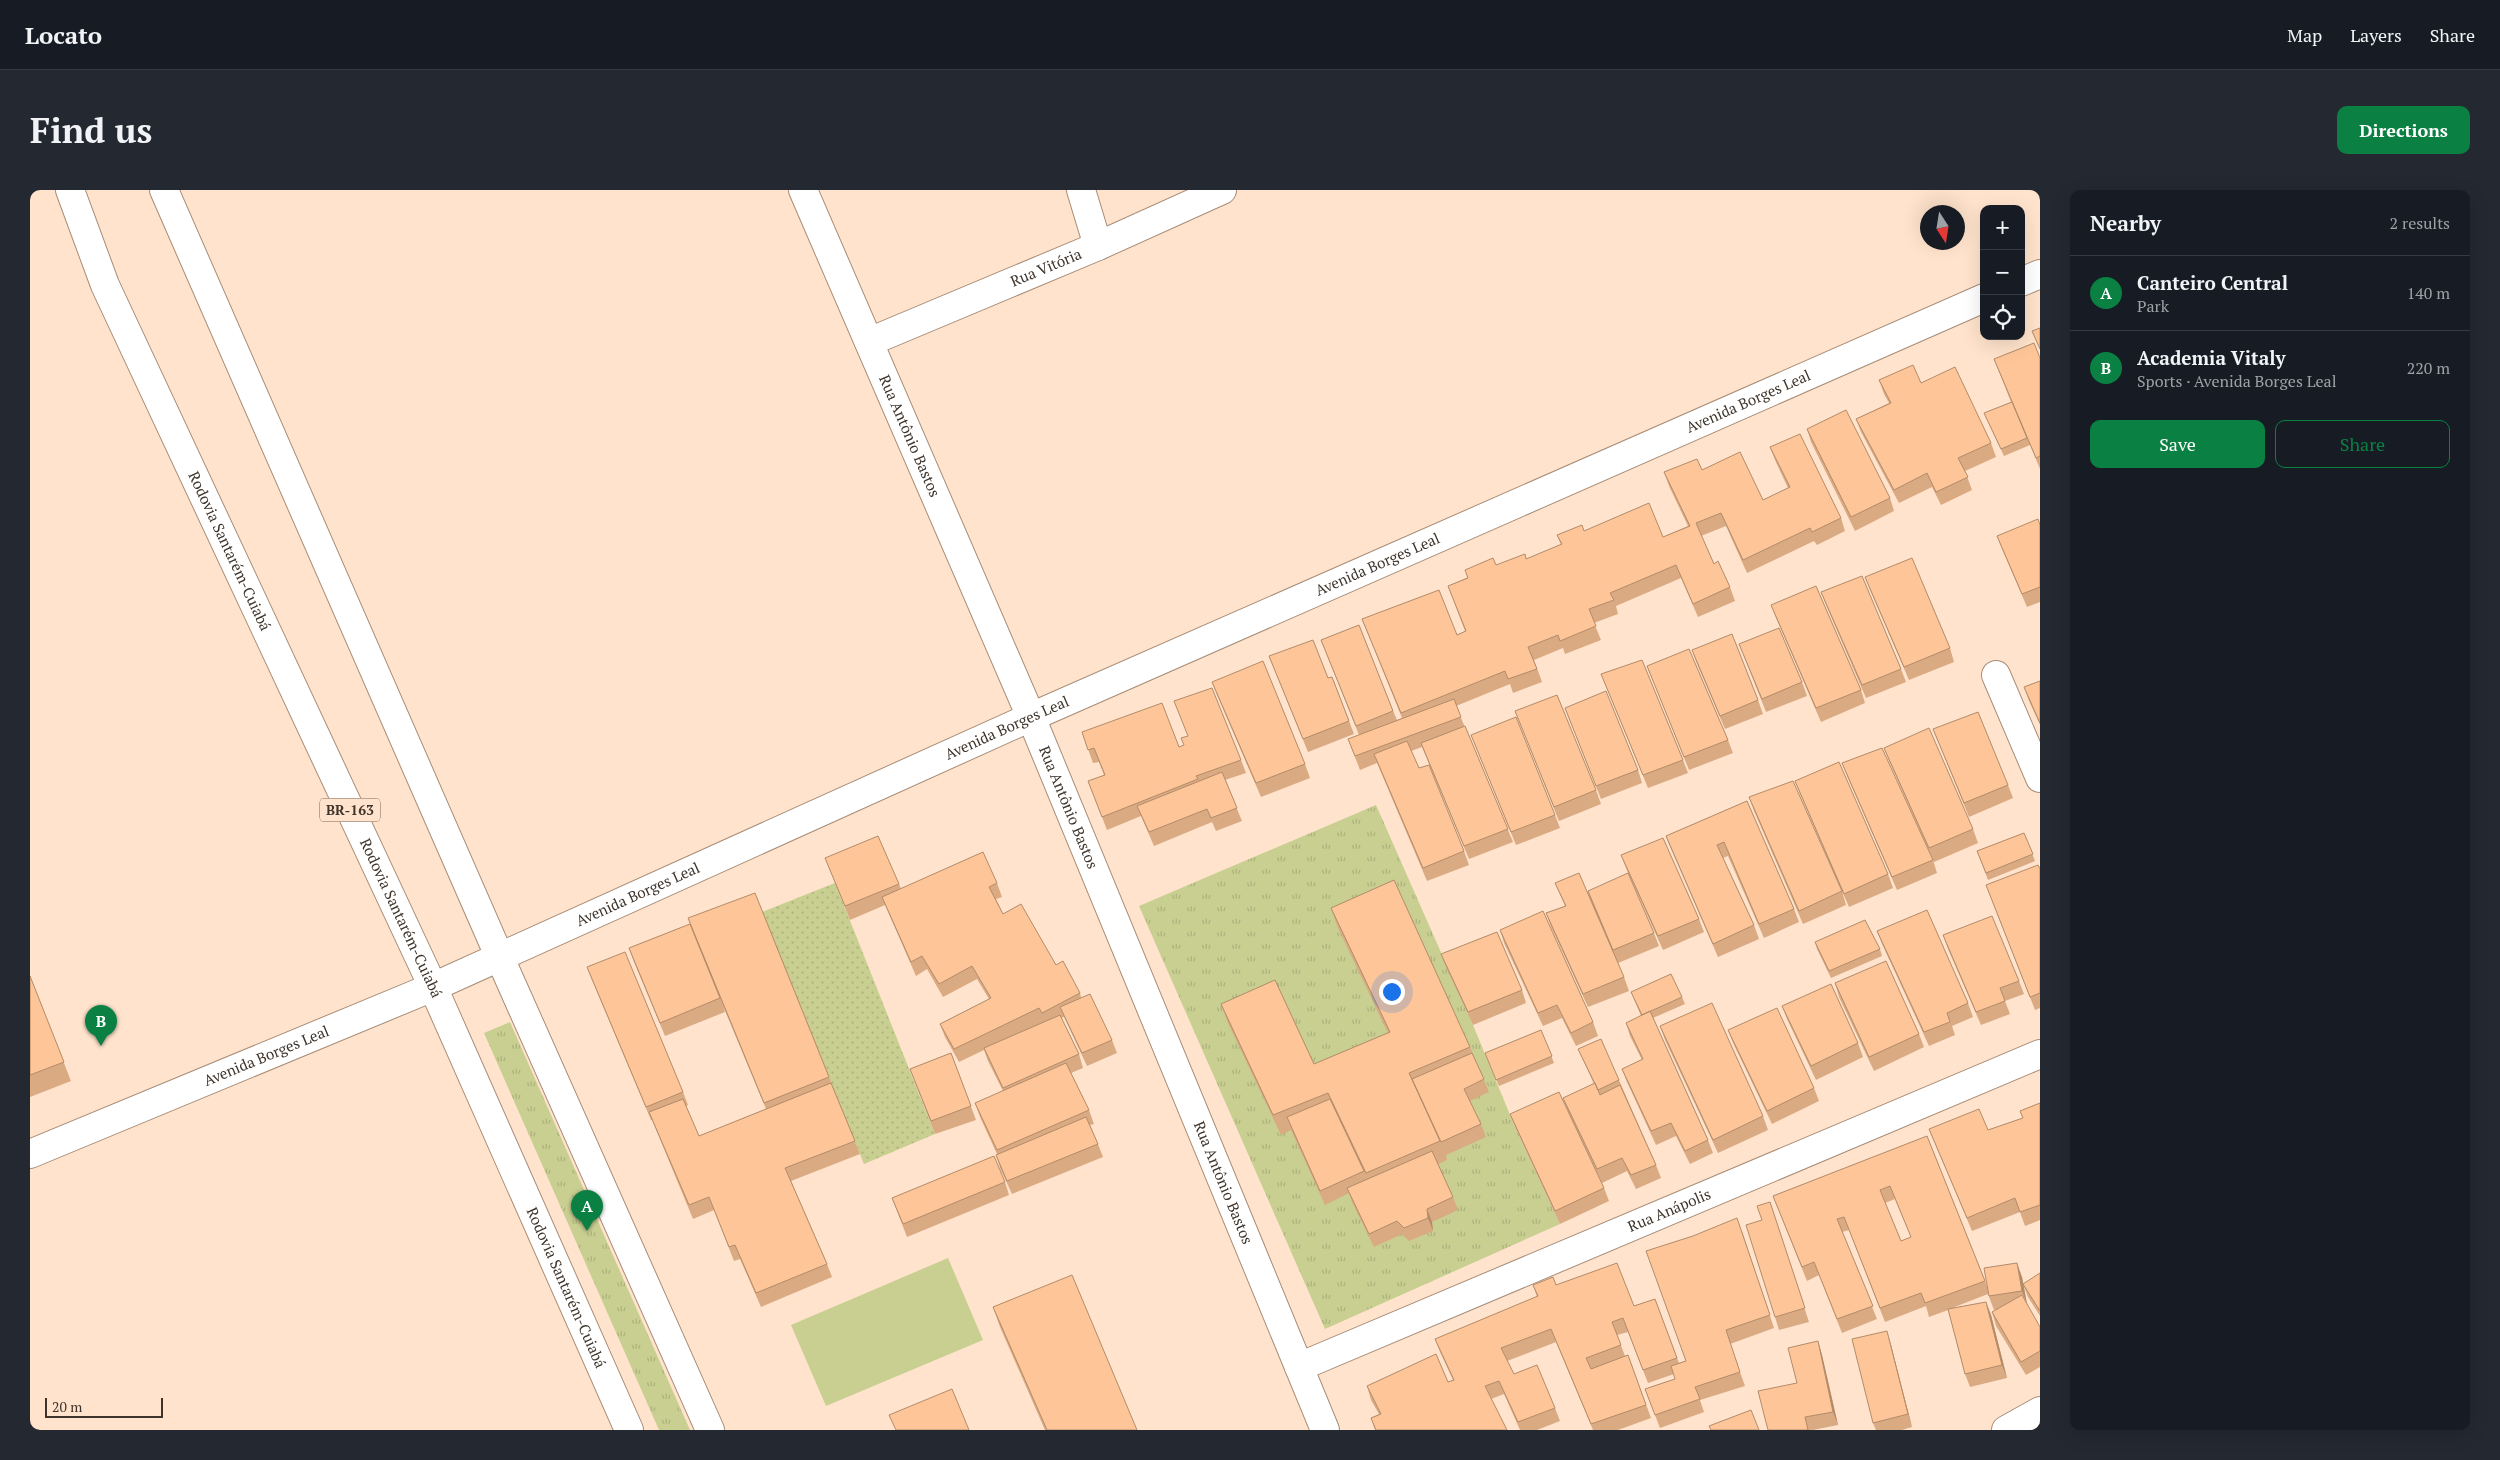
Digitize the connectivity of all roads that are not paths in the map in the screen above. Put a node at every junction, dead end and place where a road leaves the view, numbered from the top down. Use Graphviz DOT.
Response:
graph roads {
  1 [pos="70,190"];
  2 [pos="164,190"];
  3 [pos="802,190"];
  4 [pos="1081,190"];
  5 [pos="1222,190"];
  6 [pos="1098,246"];
  7 [pos="2040,274"];
  8 [pos="2025,280"];
  9 [pos="1980,300"];
  10 [pos="869,342"];
  11 [pos="1996,675"];
  12 [pos="1031,717"];
  13 [pos="2040,778"];
  14 [pos="500,958"];
  15 [pos="433,987"];
  16 [pos="2040,1054"];
  17 [pos="30,1154"];
  18 [pos="1299,1367"];
  19 [pos="2040,1411"];
  20 [pos="629,1430"];
  21 [pos="710,1430"];
  22 [pos="1325,1430"];
  23 [pos="2006,1430"];
  1 -- 15 [label="main road, Rodovia Santarém-Cuiabá / BR-163"];
  2 -- 14 [label="main road"];
  3 -- 10 [label="main road, Rua Antônio Bastos"];
  4 -- 6 [label="main road"];
  5 -- 6 [label="main road, Rua Vitória"];
  6 -- 10 [label="main road, Rua Vitória"];
  7 -- 8 [label="main road"];
  9 -- 12 [label="main road, Avenida Borges Leal"];
  10 -- 12 [label="main road, Rua Antônio Bastos"];
  11 -- 13 [label="main road"];
  12 -- 14 [label="main road, Avenida Borges Leal"];
  12 -- 18 [label="main road, Rua Antônio Bastos"];
  14 -- 15 [label="main road, Avenida Borges Leal"];
  14 -- 21 [label="main road"];
  15 -- 17 [label="main road, Avenida Borges Leal"];
  15 -- 20 [label="main road, Rodovia Santarém-Cuiabá / BR-163"];
  16 -- 18 [label="main road, Rua Anápolis"];
  18 -- 22 [label="main road, Rua Antônio Bastos"];
  19 -- 23 [label="main road"];
}
